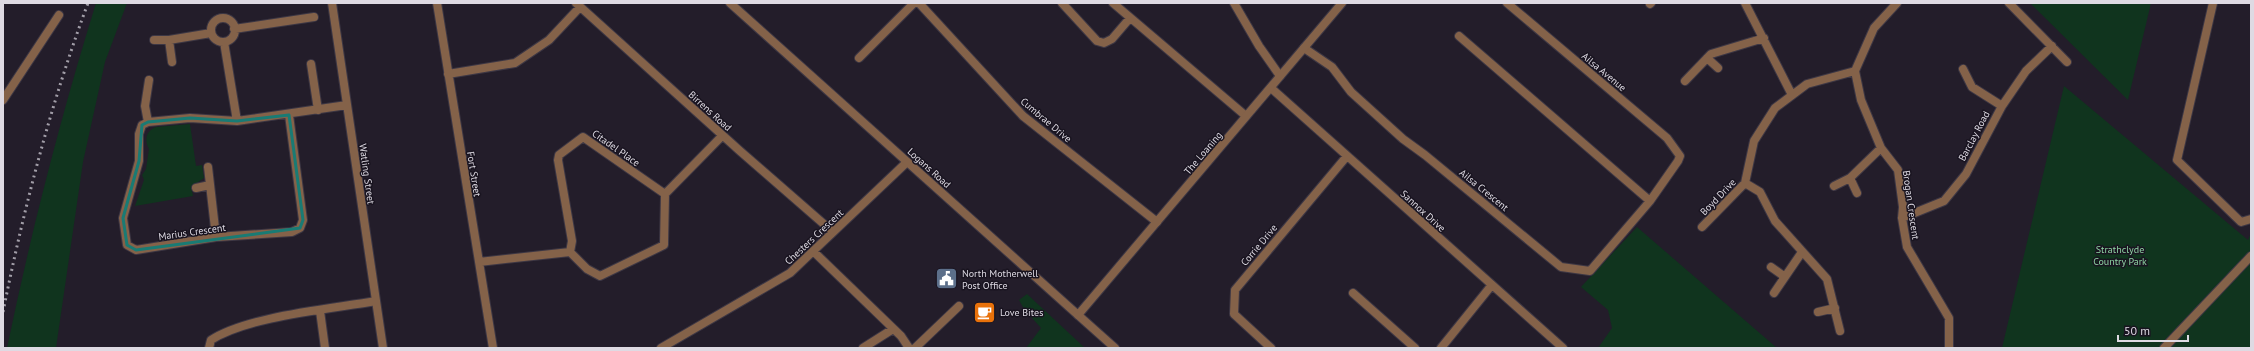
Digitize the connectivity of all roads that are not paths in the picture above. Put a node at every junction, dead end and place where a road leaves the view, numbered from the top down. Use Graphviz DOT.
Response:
graph roads {
  1 [pos="332,3"];
  2 [pos="437,3"];
  3 [pos="730,3"];
  4 [pos="914,3"];
  5 [pos="919,3"];
  6 [pos="1062,3"];
  7 [pos="1113,3"];
  8 [pos="1234,3"];
  9 [pos="1342,3"];
  10 [pos="1507,3"];
  11 [pos="1745,3"];
  12 [pos="1897,3"];
  13 [pos="2009,3"];
  14 [pos="2213,3"];
  15 [pos="578,5"];
  16 [pos="59,15"];
  17 [pos="314,17"];
  18 [pos="1130,18"];
  19 [pos="234,29"];
  20 [pos="212,33"];
  21 [pos="1459,36"];
  22 [pos="1764,38"];
  23 [pos="154,40"];
  24 [pos="169,40"];
  25 [pos="224,42"];
  26 [pos="2052,46"];
  27 [pos="1304,48"];
  28 [pos="859,58"];
  29 [pos="1707,58"];
  30 [pos="172,62"];
  31 [pos="2067,62"];
  32 [pos="311,64"];
  33 [pos="1718,68"];
  34 [pos="1963,69"];
  35 [pos="1855,71"];
  36 [pos="448,74"];
  37 [pos="1280,76"];
  38 [pos="149,80"];
  39 [pos="1685,81"];
  40 [pos="1271,88"];
  41 [pos="1792,95"];
  42 [pos="3,100"];
  43 [pos="347,105"];
  44 [pos="2002,106"];
  45 [pos="318,110"];
  46 [pos="289,114"];
  47 [pos="1246,116"];
  48 [pos="237,121"];
  49 [pos="148,122"];
  50 [pos="722,136"];
  51 [pos="1881,148"];
  52 [pos="1346,156"];
  53 [pos="1678,161"];
  54 [pos="907,162"];
  55 [pos="208,166"];
  56 [pos="1850,178"];
  57 [pos="1745,183"];
  58 [pos="210,185"];
  59 [pos="1834,186"];
  60 [pos="196,188"];
  61 [pos="1857,193"];
  62 [pos="665,194"];
  63 [pos="1650,200"];
  64 [pos="1902,218"];
  65 [pos="2249,220"];
  66 [pos="1158,222"];
  67 [pos="1702,227"];
  68 [pos="833,232"];
  69 [pos="216,237"];
  70 [pos="813,251"];
  71 [pos="570,252"];
  72 [pos="1802,252"];
  73 [pos="2251,256"];
  74 [pos="479,262"];
  75 [pos="1771,267"];
  76 [pos="1785,277"];
  77 [pos="1491,286"];
  78 [pos="1353,293"];
  79 [pos="1774,293"];
  80 [pos="376,301"];
  81 [pos="959,306"];
  82 [pos="1835,308"];
  83 [pos="320,311"];
  84 [pos="1818,312"];
  85 [pos="1078,315"];
  86 [pos="893,328"];
  87 [pos="1840,331"];
  88 [pos="209,348"];
  89 [pos="325,348"];
  90 [pos="383,348"];
  91 [pos="492,348"];
  92 [pos="661,348"];
  93 [pos="863,348"];
  94 [pos="909,348"];
  95 [pos="915,348"];
  96 [pos="1115,348"];
  97 [pos="1271,348"];
  98 [pos="1415,348"];
  99 [pos="1441,348"];
  100 [pos="1563,348"];
  101 [pos="1949,348"];
  102 [pos="2164,348"];
  1 -- 43 [label="street, Watling Street"];
  2 -- 36 [label="street, Fort Street"];
  3 -- 54 [label="street, Logans Road"];
  4 -- 28 [label="street"];
  5 -- 66 [label="street, Cumbrae Drive"];
  6 -- 18 [label="street"];
  7 -- 18 [label="street"];
  8 -- 37 [label="street"];
  9 -- 27 [label="street, The Loaning"];
  10 -- 53 [label="street, Ailsa Avenue"];
  11 -- 22 [label="street"];
  12 -- 35 [label="street"];
  13 -- 26 [label="street"];
  14 -- 65 [label="street"];
  15 -- 36 [label="street"];
  15 -- 50 [label="street, Birrens Road"];
  16 -- 42 [label="street"];
  17 -- 19 [label="street"];
  18 -- 47 [label="street"];
  19 -- 20 [label="street"];
  19 -- 25 [label="street"];
  20 -- 24 [label="street"];
  20 -- 25 [label="street"];
  21 -- 63 [label="street"];
  22 -- 29 [label="street"];
  22 -- 41 [label="street"];
  23 -- 24 [label="street"];
  24 -- 30 [label="street"];
  25 -- 48 [label="street"];
  26 -- 31 [label="street"];
  26 -- 44 [label="street, Barclay Road"];
  27 -- 37 [label="street, The Loaning"];
  27 -- 63 [label="street, Ailsa Crescent"];
  29 -- 33 [label="street"];
  29 -- 39 [label="street"];
  32 -- 45 [label="street"];
  34 -- 44 [label="street"];
  35 -- 41 [label="street, Boyd Drive"];
  35 -- 51 [label="street, Brogan Crescent"];
  36 -- 74 [label="street, Fort Street"];
  37 -- 40 [label="street, The Loaning"];
  38 -- 49 [label="street"];
  40 -- 47 [label="street, The Loaning"];
  40 -- 52 [label="street, Sannox Drive"];
  41 -- 57 [label="street, Boyd Drive"];
  43 -- 45 [label="street"];
  43 -- 80 [label="street, Watling Street"];
  44 -- 64 [label="street, Barclay Road"];
  45 -- 46 [label="street"];
  46 -- 48 [label="street"];
  46 -- 69 [label="street, Marius Crescent"];
  47 -- 66 [label="street, The Loaning"];
  48 -- 49 [label="street"];
  49 -- 69 [label="street, Marius Crescent"];
  50 -- 62 [label="street"];
  50 -- 68 [label="street, Birrens Road"];
  51 -- 56 [label="street"];
  51 -- 64 [label="street, Brogan Crescent"];
  52 -- 77 [label="street, Sannox Drive"];
  52 -- 97 [label="street, Corrie Drive"];
  53 -- 63 [label="street, Ailsa Crescent"];
  54 -- 68 [label="street, Chesters Crescent"];
  54 -- 85 [label="street, Logans Road"];
  55 -- 58 [label="street"];
  56 -- 59 [label="street"];
  56 -- 61 [label="street"];
  57 -- 67 [label="street, Boyd Drive"];
  57 -- 72 [label="street"];
  58 -- 60 [label="street"];
  58 -- 69 [label="street"];
  62 -- 71 [label="street"];
  62 -- 71 [label="street, Citadel Place"];
  64 -- 101 [label="street, Brogan Crescent"];
  66 -- 85 [label="street, The Loaning"];
  68 -- 70 [label="street, Chesters Crescent"];
  70 -- 86 [label="street"];
  70 -- 92 [label="street, Chesters Crescent"];
  71 -- 74 [label="street"];
  72 -- 76 [label="street"];
  72 -- 82 [label="street"];
  73 -- 102 [label="street"];
  74 -- 91 [label="street, Fort Street"];
  75 -- 76 [label="street"];
  76 -- 79 [label="street"];
  77 -- 99 [label="street"];
  77 -- 100 [label="street, Sannox Drive"];
  78 -- 98 [label="street"];
  80 -- 83 [label="street"];
  80 -- 90 [label="street, Watling Street"];
  81 -- 95 [label="street"];
  82 -- 84 [label="street"];
  82 -- 87 [label="street"];
  83 -- 88 [label="street"];
  83 -- 89 [label="street"];
  85 -- 96 [label="street, Logans Road"];
  86 -- 93 [label="street"];
  86 -- 94 [label="street"];
}
